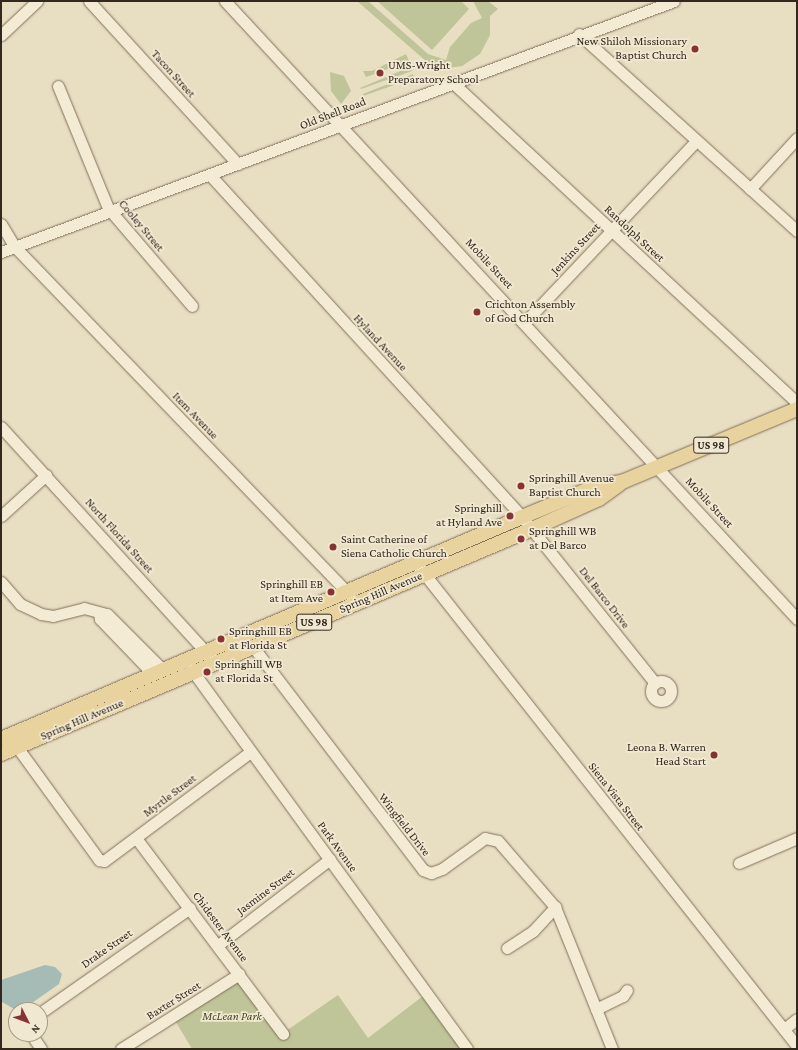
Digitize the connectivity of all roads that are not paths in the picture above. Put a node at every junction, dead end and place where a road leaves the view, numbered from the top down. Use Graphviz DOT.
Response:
graph roads {
  1 [pos="37,1"];
  2 [pos="89,1"];
  3 [pos="225,1"];
  4 [pos="674,1"];
  5 [pos="578,34"];
  6 [pos="1,35"];
  7 [pos="453,83"];
  8 [pos="58,86"];
  9 [pos="341,125"];
  10 [pos="797,138"];
  11 [pos="696,141"];
  12 [pos="238,164"];
  13 [pos="210,175"];
  14 [pos="750,189"];
  15 [pos="111,212"];
  16 [pos="1,224"];
  17 [pos="611,230"];
  18 [pos="797,231"];
  19 [pos="15,247"];
  20 [pos="1,252"];
  21 [pos="192,306"];
  22 [pos="526,322"];
  23 [pos="797,403"];
  24 [pos="797,409"];
  25 [pos="1,427"];
  26 [pos="658,467"];
  27 [pos="46,475"];
  28 [pos="624,481"];
  29 [pos="1,516"];
  30 [pos="522,517"];
  31 [pos="532,529"];
  32 [pos="415,562"];
  33 [pos="424,574"];
  34 [pos="1,582"];
  35 [pos="346,592"];
  36 [pos="357,603"];
  37 [pos="797,619"];
  38 [pos="254,648"];
  39 [pos="207,651"];
  40 [pos="187,660"];
  41 [pos="214,664"];
  42 [pos="158,672"];
  43 [pos="192,673"];
  44 [pos="655,683"];
  45 [pos="1,741"];
  46 [pos="17,747"];
  47 [pos="250,752"];
  48 [pos="1,754"];
  49 [pos="136,838"];
  50 [pos="797,838"];
  51 [pos="330,859"];
  52 [pos="739,863"];
  53 [pos="555,907"];
  54 [pos="190,908"];
  55 [pos="218,945"];
  56 [pos="507,948"];
  57 [pos="239,974"];
  58 [pos="627,990"];
  59 [pos="48,1007"];
  60 [pos="596,1009"];
  61 [pos="797,1019"];
  62 [pos="784,1029"];
  63 [pos="283,1034"];
  64 [pos="797,1046"];
  65 [pos="121,1049"];
  66 [pos="467,1049"];
  67 [pos="612,1049"];
  1 -- 6 [label="street"];
  2 -- 12 [label="street, Tacon Street"];
  3 -- 9 [label="street, Mobile Street"];
  4 -- 5 [label="street, Old Shell Road"];
  5 -- 7 [label="street, Old Shell Road"];
  5 -- 11 [label="street"];
  7 -- 9 [label="street, Old Shell Road"];
  7 -- 17 [label="street, Randolph Street"];
  8 -- 15 [label="street, Cooley Street"];
  9 -- 12 [label="street, Old Shell Road"];
  9 -- 22 [label="street, Mobile Street"];
  10 -- 14 [label="street"];
  11 -- 14 [label="street"];
  11 -- 17 [label="street, Jenkins Street"];
  12 -- 13 [label="street, Old Shell Road"];
  13 -- 15 [label="street, Old Shell Road"];
  13 -- 30 [label="street, Hyland Avenue"];
  14 -- 18 [label="street"];
  15 -- 19 [label="street, Old Shell Road"];
  15 -- 21 [label="street, Cooley Street"];
  16 -- 19 [label="street, Item Avenue"];
  17 -- 22 [label="street, Jenkins Street"];
  17 -- 23 [label="street, Randolph Street"];
  19 -- 20 [label="street, Old Shell Road"];
  19 -- 35 [label="street, Item Avenue"];
  22 -- 26 [label="street, Mobile Street"];
  24 -- 26 [label="main road, Spring Hill Avenue / US 98"];
  25 -- 27 [label="street, North Florida Street"];
  26 -- 28 [label="main road, Spring Hill Avenue / US 98"];
  26 -- 37 [label="street, Mobile Street"];
  27 -- 29 [label="street"];
  27 -- 39 [label="street, North Florida Street"];
  28 -- 30 [label="main road, Spring Hill Avenue / US 98"];
  28 -- 31 [label="main road, Spring Hill Avenue / US 98"];
  30 -- 31 [label="street, Hyland Avenue"];
  30 -- 32 [label="main road, Spring Hill Avenue / US 98"];
  31 -- 33 [label="main road, Spring Hill Avenue / US 98"];
  31 -- 44 [label="street, Del Barco Drive"];
  32 -- 33 [label="street, Siena Vista Street"];
  32 -- 35 [label="main road, Spring Hill Avenue / US 98"];
  33 -- 36 [label="main road, Spring Hill Avenue / US 98"];
  33 -- 62 [label="street, Siena Vista Street"];
  34 -- 42 [label="street"];
  35 -- 36 [label="street, Item Avenue"];
  35 -- 39 [label="main road, Spring Hill Avenue / US 98"];
  36 -- 38 [label="main road, Spring Hill Avenue / US 98"];
  38 -- 41 [label="main road, Spring Hill Avenue / US 98"];
  38 -- 53 [label="street, Wingfield Drive"];
  39 -- 40 [label="main road, Spring Hill Avenue / US 98"];
  39 -- 41 [label="street, North Florida Street"];
  40 -- 42 [label="main road, Spring Hill Avenue / US 98"];
  40 -- 43 [label="street, Park Avenue"];
  41 -- 43 [label="main road, Spring Hill Avenue / US 98"];
  42 -- 45 [label="main road, Spring Hill Avenue / US 98"];
  43 -- 46 [label="main road, Spring Hill Avenue / US 98"];
  43 -- 47 [label="street, Park Avenue"];
  45 -- 46 [label="street"];
  46 -- 48 [label="main road, Spring Hill Avenue / US 98"];
  46 -- 49 [label="street, Myrtle Street"];
  47 -- 49 [label="street, Myrtle Street"];
  47 -- 51 [label="street, Park Avenue"];
  49 -- 54 [label="street, Chidester Avenue"];
  50 -- 52 [label="street"];
  51 -- 55 [label="street, Jasmine Street"];
  51 -- 66 [label="street, Park Avenue"];
  53 -- 56 [label="street"];
  53 -- 60 [label="street, Wingfield Drive"];
  54 -- 55 [label="street, Chidester Avenue"];
  54 -- 59 [label="street, Drake Street"];
  55 -- 57 [label="street, Chidester Avenue"];
  57 -- 63 [label="street, Chidester Avenue"];
  57 -- 65 [label="street, Baxter Street"];
  58 -- 60 [label="street"];
  60 -- 67 [label="street, Wingfield Drive"];
  61 -- 62 [label="street"];
  62 -- 64 [label="street, Siena Vista Street"];
}
